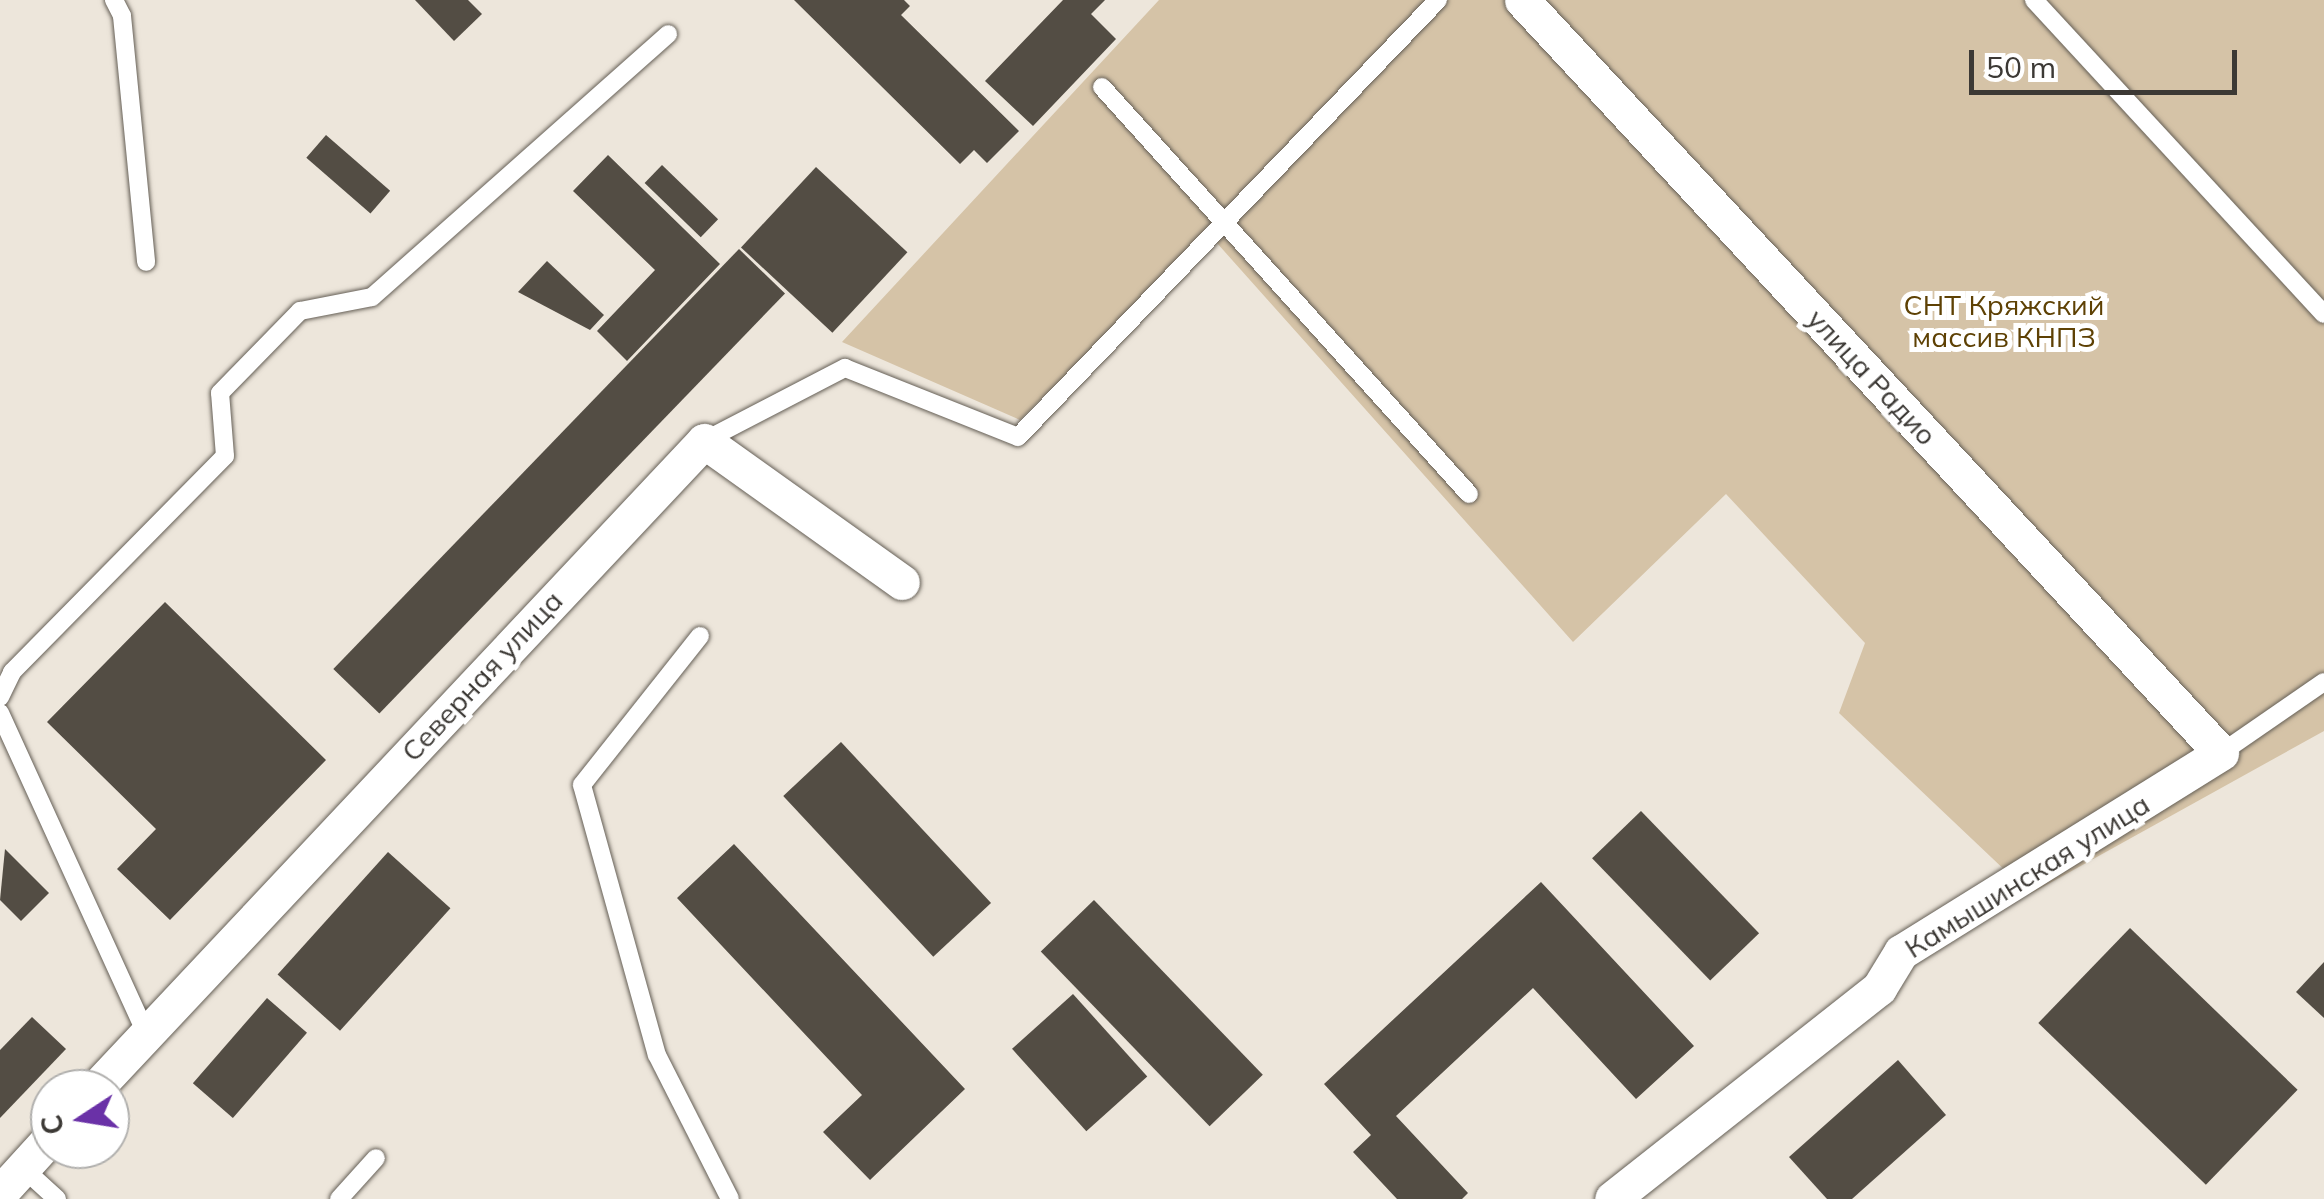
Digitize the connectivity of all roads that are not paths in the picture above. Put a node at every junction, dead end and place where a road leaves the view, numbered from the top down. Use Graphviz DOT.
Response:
graph roads {
  1 [pos="114,0"];
  2 [pos="1438,0"];
  3 [pos="1522,0"];
  4 [pos="2034,0"];
  5 [pos="668,34"];
  6 [pos="1102,87"];
  7 [pos="1226,228"];
  8 [pos="146,262"];
  9 [pos="2324,314"];
  10 [pos="704,440"];
  11 [pos="1469,494"];
  12 [pos="902,582"];
  13 [pos="700,636"];
  14 [pos="2324,682"];
  15 [pos="0,697"];
  16 [pos="0,713"];
  17 [pos="2221,753"];
  18 [pos="146,1033"];
  19 [pos="113,1069"];
  20 [pos="376,1158"];
  21 [pos="30,1160"];
  22 [pos="12,1180"];
  23 [pos="56,1199"];
  24 [pos="339,1199"];
  25 [pos="730,1199"];
  26 [pos="1612,1199"];
  1 -- 8 [label="lane"];
  2 -- 7 [label="lane"];
  3 -- 17 [label="street, улица Радио"];
  4 -- 9 [label="lane"];
  5 -- 15 [label="lane"];
  6 -- 7 [label="lane"];
  7 -- 10 [label="lane"];
  7 -- 11 [label="lane"];
  10 -- 12 [label="street"];
  10 -- 18 [label="street, Северная улица"];
  13 -- 25 [label="lane"];
  14 -- 17 [label="lane"];
  16 -- 18 [label="lane"];
  17 -- 26 [label="street, Камышинская улица"];
  18 -- 19 [label="street, Северная улица"];
  20 -- 24 [label="lane"];
  21 -- 22 [label="street"];
  22 -- 23 [label="lane"];
}
